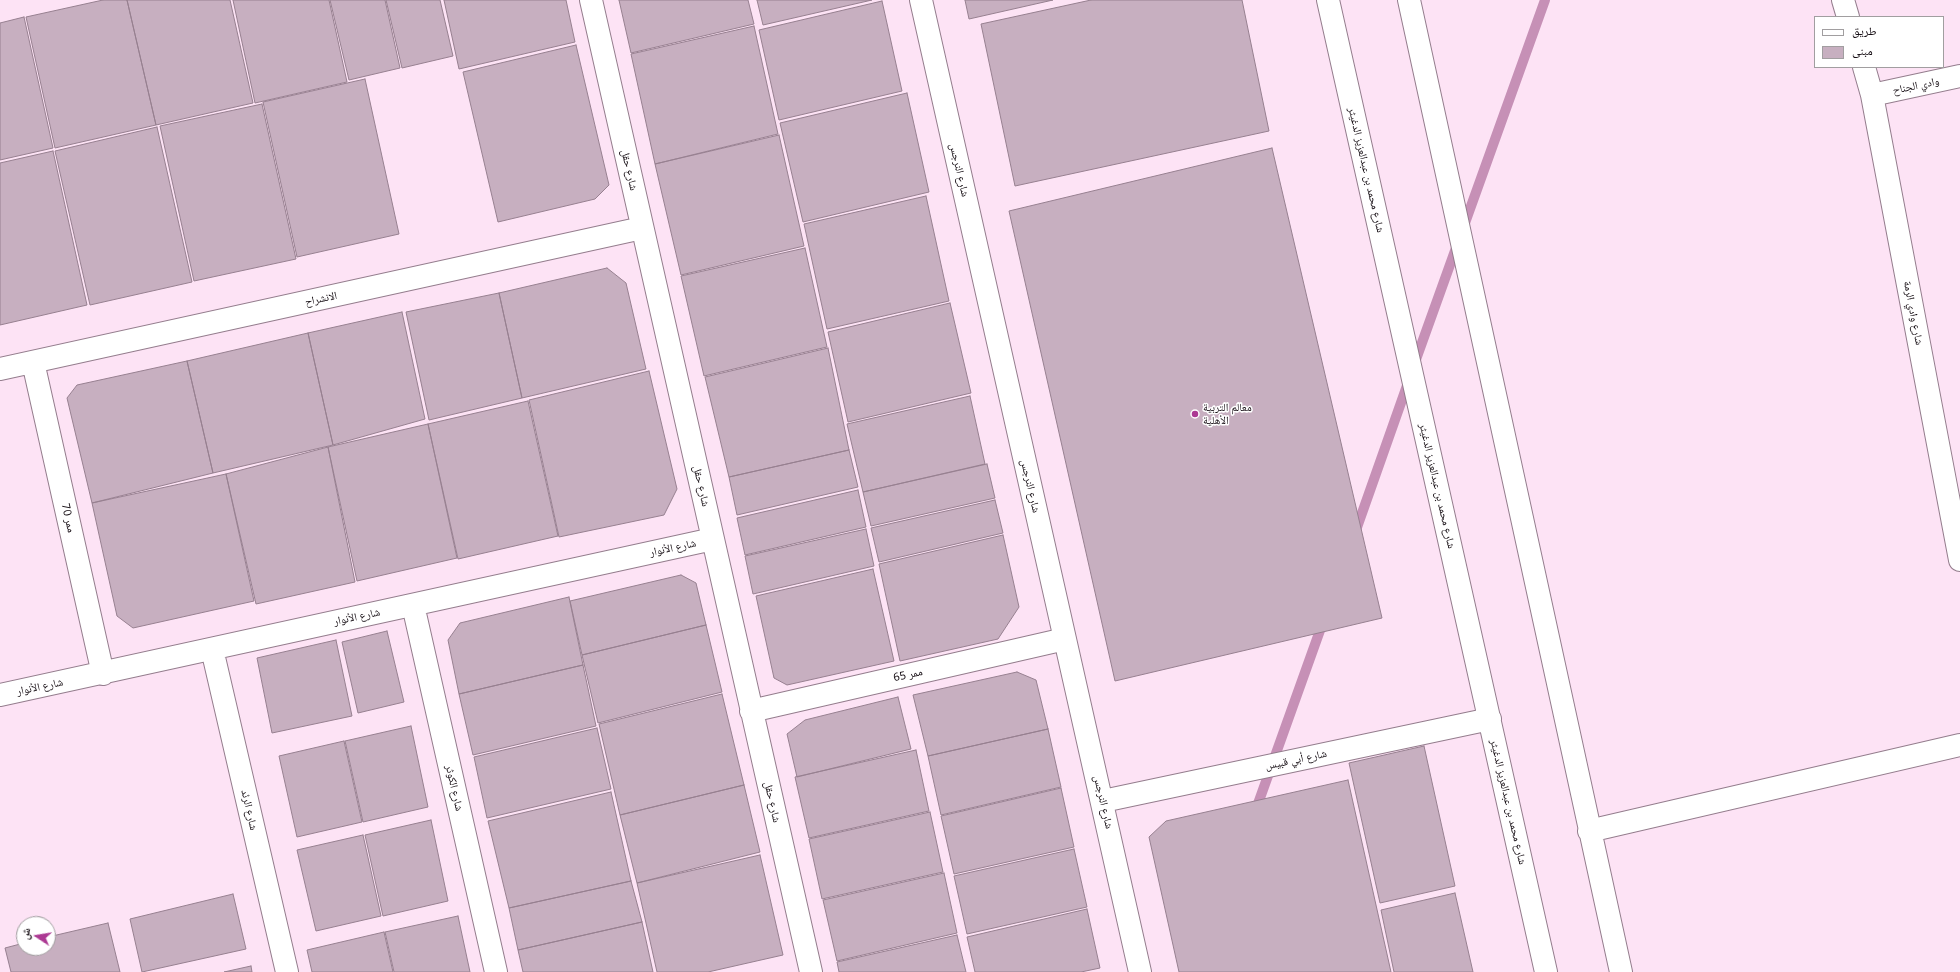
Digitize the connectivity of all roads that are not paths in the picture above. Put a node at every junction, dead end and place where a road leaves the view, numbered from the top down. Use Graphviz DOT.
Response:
graph roads {
  1 [pos="591,0"];
  2 [pos="921,0"];
  3 [pos="1328,0"];
  4 [pos="1409,0"];
  5 [pos="1843,0"];
  6 [pos="1848,16"];
  7 [pos="1864,68"];
  8 [pos="1960,76"];
  9 [pos="1872,95"];
  10 [pos="642,228"];
  11 [pos="33,362"];
  12 [pos="0,369"];
  13 [pos="713,540"];
  14 [pos="1960,560"];
  15 [pos="413,605"];
  16 [pos="1065,638"];
  17 [pos="212,649"];
  18 [pos="103,674"];
  19 [pos="0,696"];
  20 [pos="752,711"];
  21 [pos="1490,719"];
  22 [pos="1960,745"];
  23 [pos="1103,801"];
  24 [pos="1589,831"];
  25 [pos="287,972"];
  26 [pos="496,972"];
  27 [pos="810,972"];
  28 [pos="1140,972"];
  29 [pos="1546,972"];
  30 [pos="1620,972"];
  1 -- 10 [label="street, شارع حقل"];
  2 -- 16 [label="street, شارع النرجس"];
  3 -- 21 [label="street, شارع محمد بن عبدالعزيز الدغيثر"];
  4 -- 24 [label="street"];
  5 -- 6 [label="street"];
  7 -- 9 [label="street, شارع وادي الرمة"];
  8 -- 9 [label="street, وادي الجناح"];
  9 -- 14 [label="street, شارع وادي الرمة"];
  10 -- 11 [label="street, الانشراح"];
  10 -- 13 [label="street, شارع حقل"];
  11 -- 12 [label="street, الانشراح"];
  11 -- 18 [label="street, ممر 70"];
  13 -- 15 [label="street, شارع الأنوار"];
  13 -- 20 [label="street, شارع حقل"];
  15 -- 17 [label="street, شارع الأنوار"];
  15 -- 26 [label="street, شارع الكوثر"];
  16 -- 20 [label="street, ممر 65"];
  16 -- 23 [label="street, شارع النرجس"];
  17 -- 18 [label="street, شارع الأنوار"];
  17 -- 25 [label="street, شارع الرئد"];
  18 -- 19 [label="street, شارع الأنوار"];
  20 -- 27 [label="street, شارع حقل"];
  21 -- 23 [label="street, شارع أبي قبيس"];
  21 -- 29 [label="street, شارع محمد بن عبدالعزيز الدغيثر"];
  22 -- 24 [label="street"];
  23 -- 28 [label="street, شارع النرجس"];
  24 -- 30 [label="street"];
}
